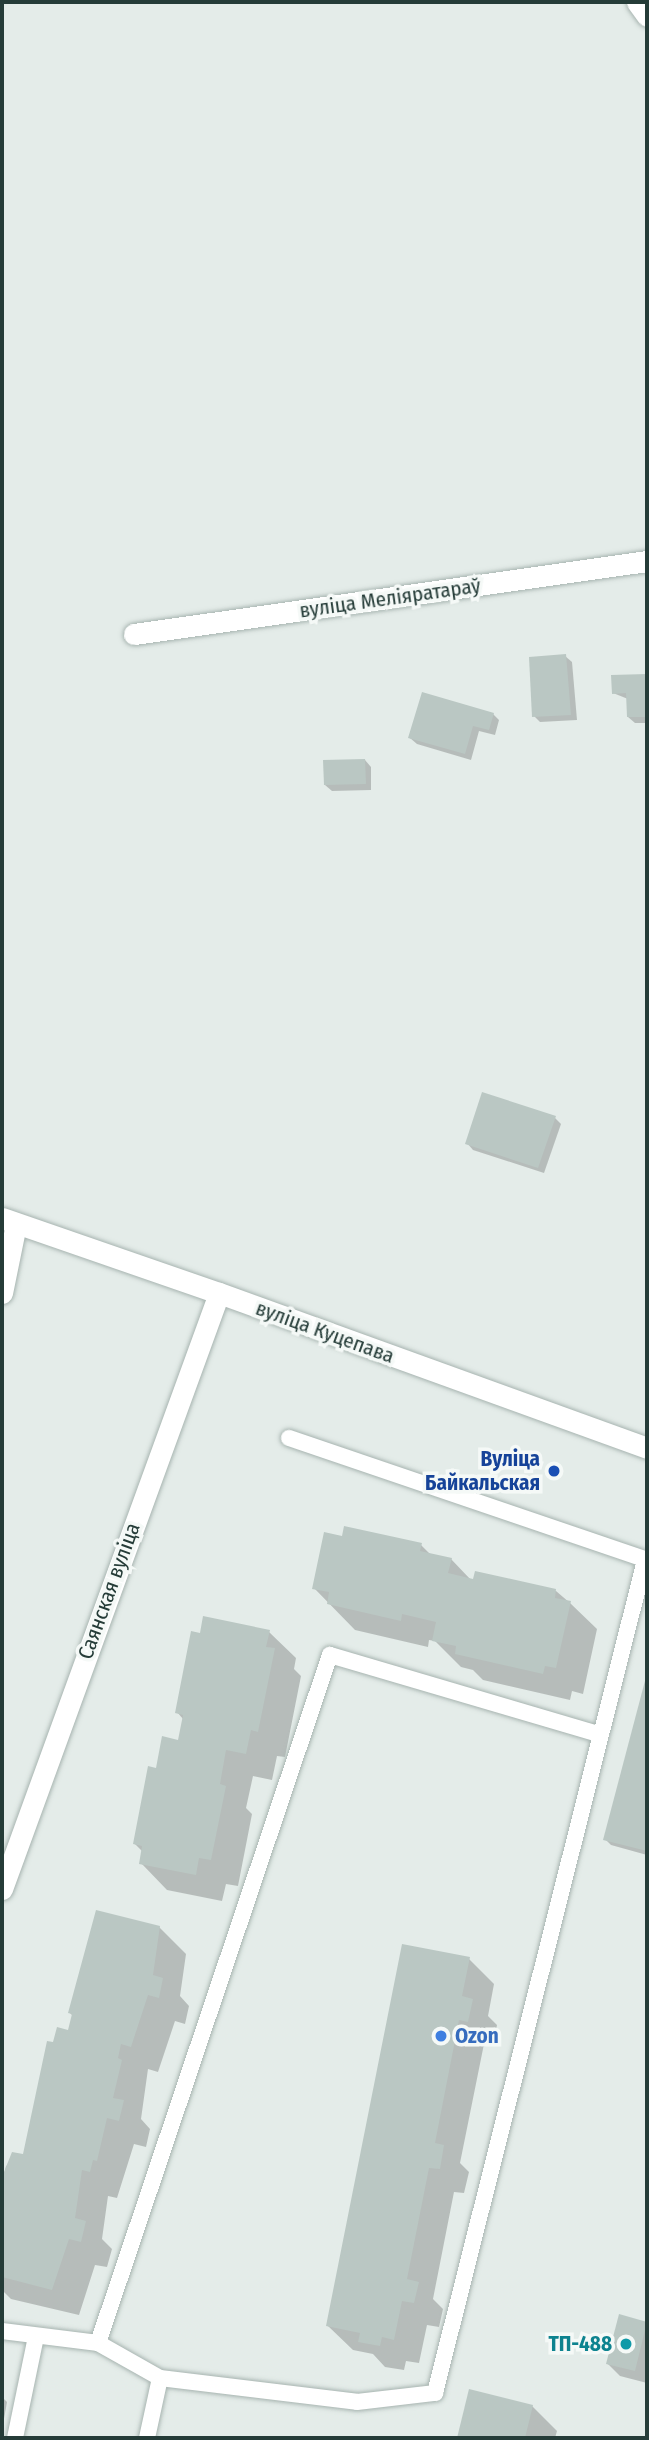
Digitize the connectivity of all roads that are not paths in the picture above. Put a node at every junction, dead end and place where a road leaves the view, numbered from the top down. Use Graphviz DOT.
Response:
graph roads {
  1 [pos="636,2"];
  2 [pos="647,16"];
  3 [pos="647,561"];
  4 [pos="134,634"];
  5 [pos="9,1221"];
  6 [pos="2,1293"];
  7 [pos="219,1293"];
  8 [pos="289,1438"];
  9 [pos="647,1448"];
  10 [pos="646,1560"];
  11 [pos="599,1734"];
  12 [pos="2,1889"];
  13 [pos="2,2331"];
  14 [pos="36,2337"];
  15 [pos="97,2343"];
  16 [pos="160,2378"];
  17 [pos="15,2438"];
  18 [pos="147,2438"];
  1 -- 2 [label="main road"];
  3 -- 4 [label="main road, вуліца Меліяратараў"];
  5 -- 6 [label="main road"];
  5 -- 7 [label="main road, вуліца Куцепава"];
  7 -- 9 [label="main road, вуліца Куцепава"];
  7 -- 12 [label="main road, Саянская вуліца"];
  8 -- 10 [label="lane"];
  10 -- 11 [label="lane"];
  11 -- 15 [label="lane"];
  11 -- 16 [label="lane"];
  13 -- 14 [label="lane"];
  14 -- 15 [label="lane"];
  14 -- 17 [label="lane"];
  15 -- 16 [label="lane"];
  16 -- 18 [label="lane"];
}
